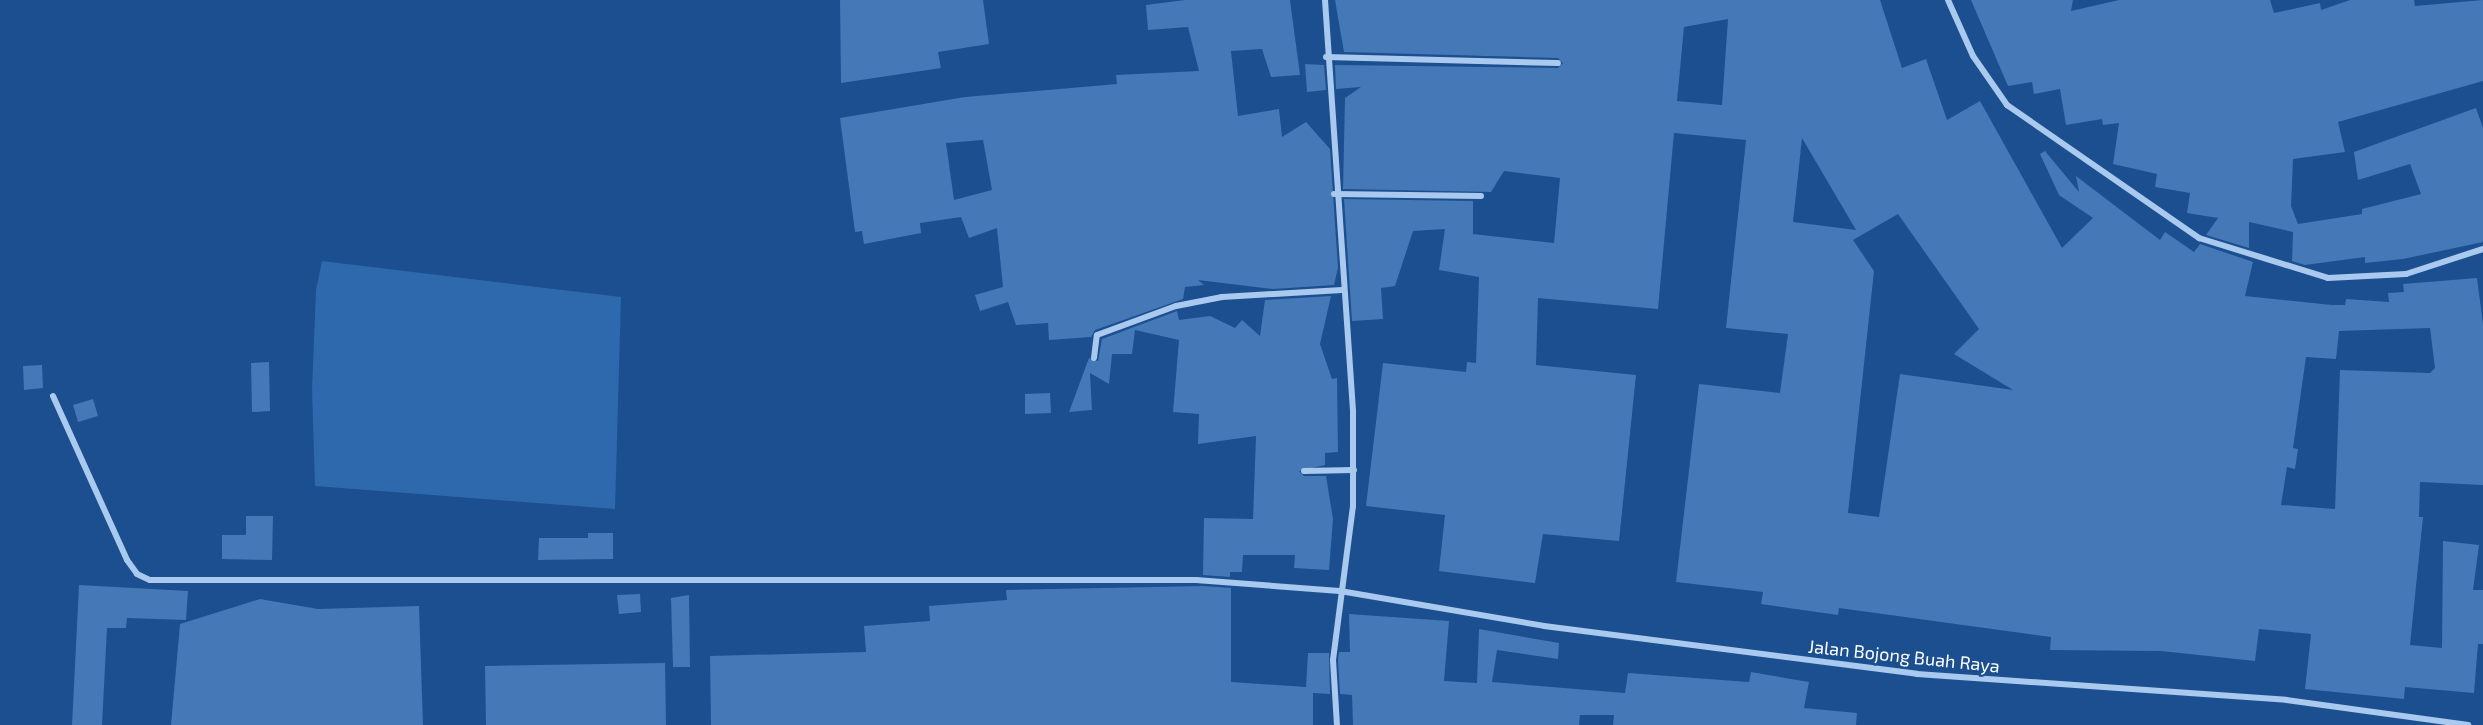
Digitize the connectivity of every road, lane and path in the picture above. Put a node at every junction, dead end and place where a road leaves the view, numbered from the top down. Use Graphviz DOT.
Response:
graph roads {
  1 [pos="1325,0"];
  2 [pos="1948,0"];
  3 [pos="1326,57"];
  4 [pos="1558,63"];
  5 [pos="1334,195"];
  6 [pos="1481,196"];
  7 [pos="2483,249"];
  8 [pos="1342,290"];
  9 [pos="1094,358"];
  10 [pos="53,396"];
  11 [pos="1353,470"];
  12 [pos="1304,471"];
  13 [pos="1340,591"];
  14 [pos="1337,725"];
  15 [pos="2468,725"];
  1 -- 3 [label="street"];
  2 -- 7 [label="street"];
  3 -- 4 [label="street"];
  3 -- 5 [label="street"];
  5 -- 6 [label="street"];
  5 -- 8 [label="street"];
  8 -- 9 [label="street"];
  8 -- 11 [label="street"];
  10 -- 13 [label="street, Jalan Bojong Buah Raya"];
  11 -- 12 [label="street"];
  11 -- 13 [label="street"];
  13 -- 14 [label="street"];
  13 -- 15 [label="street, Jalan Bojong Buah Raya"];
}
